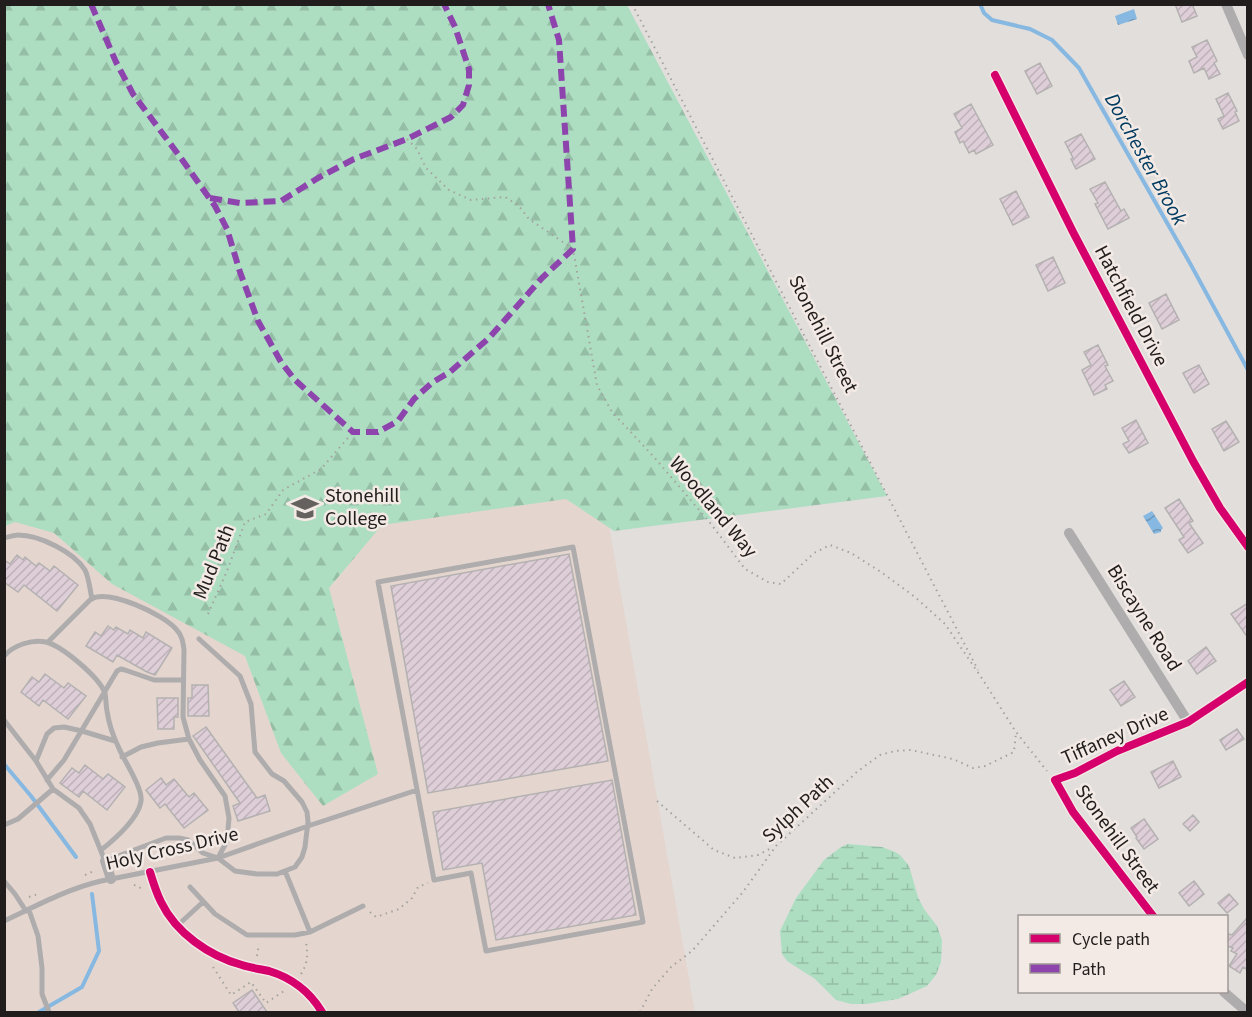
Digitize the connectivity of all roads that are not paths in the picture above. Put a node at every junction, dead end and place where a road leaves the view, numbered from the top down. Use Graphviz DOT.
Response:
graph roads {
  1 [pos="1226,4"];
  2 [pos="1248,55"];
  3 [pos="995,75"];
  4 [pos="1069,533"];
  5 [pos="4,538"];
  6 [pos="1248,547"];
  7 [pos="92,598"];
  8 [pos="198,639"];
  9 [pos="48,642"];
  10 [pos="4,656"];
  11 [pos="183,680"];
  12 [pos="1248,682"];
  13 [pos="105,693"];
  14 [pos="4,720"];
  15 [pos="1188,722"];
  16 [pos="82,731"];
  17 [pos="189,739"];
  18 [pos="115,741"];
  19 [pos="122,757"];
  20 [pos="36,761"];
  21 [pos="47,780"];
  22 [pos="1055,780"];
  23 [pos="53,789"];
  24 [pos="417,790"];
  25 [pos="4,825"];
  26 [pos="308,826"];
  27 [pos="103,856"];
  28 [pos="218,858"];
  29 [pos="285,871"];
  30 [pos="150,872"];
  31 [pos="111,879"];
  32 [pos="4,881"];
  33 [pos="189,888"];
  34 [pos="203,902"];
  35 [pos="363,906"];
  36 [pos="28,912"];
  37 [pos="1152,915"];
  38 [pos="4,921"];
  39 [pos="177,926"];
  40 [pos="308,933"];
  41 [pos="1225,993"];
  42 [pos="49,1012"];
  43 [pos="322,1012"];
  44 [pos="1247,1012"];
  1 -- 2 [label="street"];
  3 -- 6 [label="street, Hatchfield Drive"];
  4 -- 15 [label="street, Biscayne Road"];
  5 -- 7 [label="lane"];
  7 -- 9 [label="lane"];
  7 -- 11 [label="lane"];
  8 -- 26 [label="lane"];
  9 -- 10 [label="lane"];
  9 -- 13 [label="lane"];
  11 -- 13 [label="lane"];
  11 -- 17 [label="lane"];
  12 -- 15 [label="street, Tiffaney Drive"];
  13 -- 16 [label="lane"];
  13 -- 18 [label="lane"];
  14 -- 20 [label="lane"];
  15 -- 22 [label="street, Tiffaney Drive"];
  16 -- 18 [label="lane"];
  16 -- 20 [label="lane"];
  16 -- 21 [label="lane"];
  17 -- 19 [label="lane"];
  17 -- 28 [label="lane"];
  18 -- 19 [label="lane"];
  19 -- 27 [label="lane"];
  20 -- 21 [label="lane"];
  21 -- 23 [label="lane"];
  22 -- 37 [label="street, Stonehill Street"];
  23 -- 25 [label="lane"];
  23 -- 27 [label="lane"];
  24 -- 24 [label="lane"];
  24 -- 26 [label="lane, Holy Cross Drive"];
  26 -- 28 [label="lane, Holy Cross Drive"];
  26 -- 29 [label="lane"];
  27 -- 28 [label="lane"];
  27 -- 31 [label="street"];
  28 -- 29 [label="lane"];
  28 -- 30 [label="lane, Holy Cross Drive"];
  29 -- 40 [label="lane"];
  30 -- 31 [label="lane, Holy Cross Drive"];
  30 -- 39 [label="street"];
  31 -- 36 [label="lane, Holy Cross Drive"];
  32 -- 36 [label="lane"];
  33 -- 34 [label="lane"];
  34 -- 39 [label="lane"];
  34 -- 40 [label="lane"];
  35 -- 40 [label="lane"];
  36 -- 38 [label="lane, Holy Cross Drive"];
  36 -- 42 [label="lane"];
  39 -- 43 [label="street"];
  41 -- 44 [label="street"];
}
